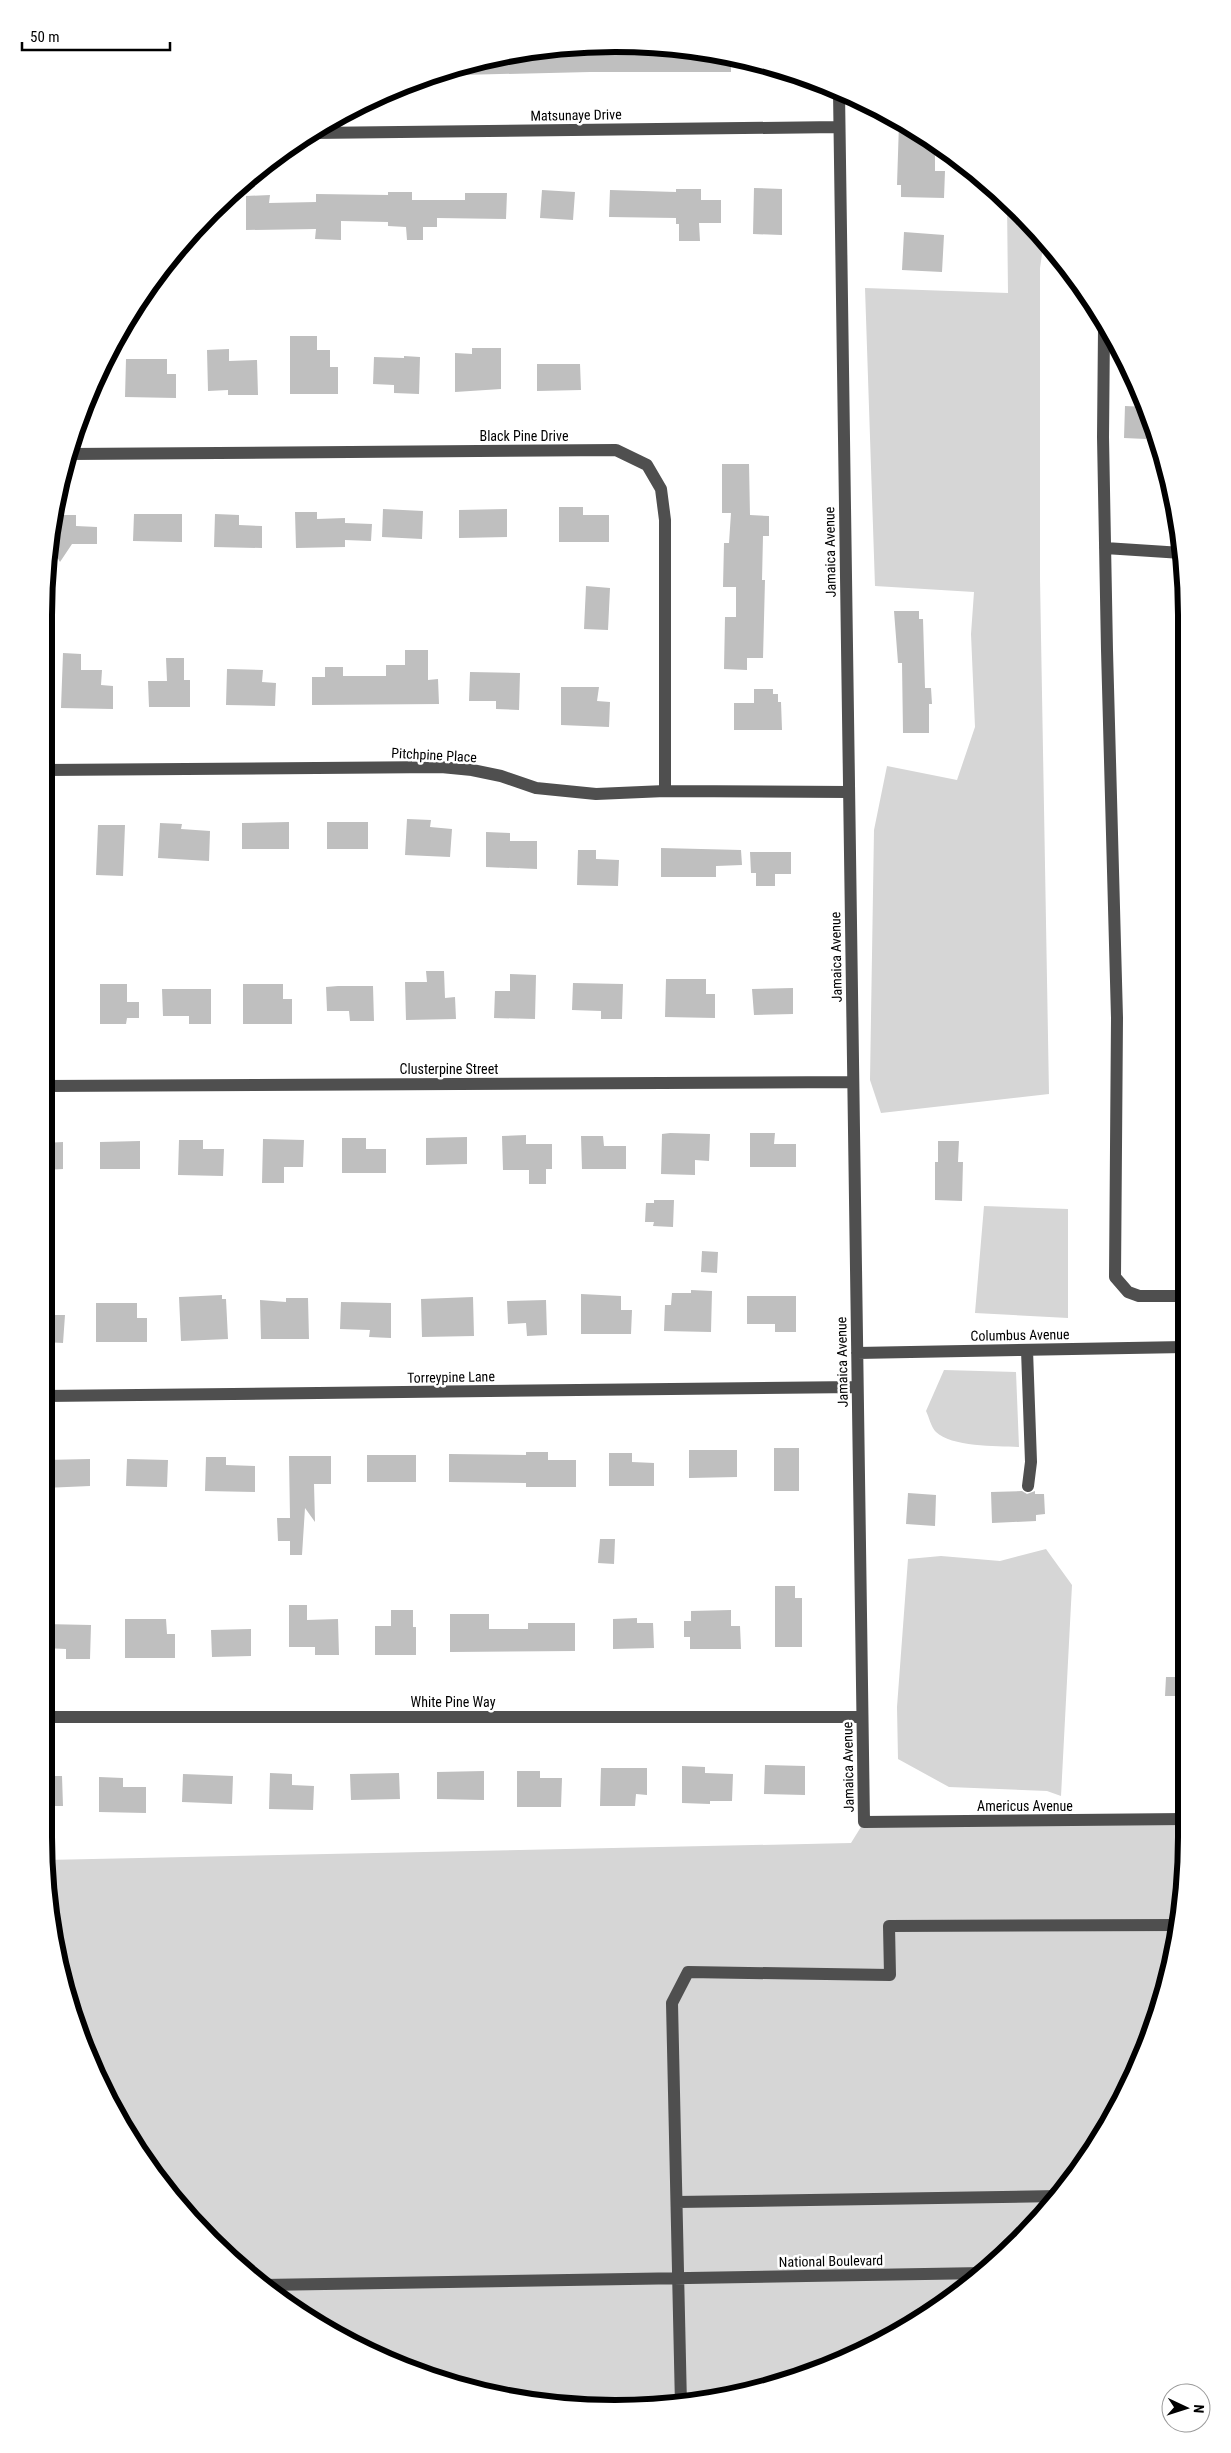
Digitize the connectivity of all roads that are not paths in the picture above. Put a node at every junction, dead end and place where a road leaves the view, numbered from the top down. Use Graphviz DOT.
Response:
graph roads {
  1 [pos="839,99"];
  2 [pos="839,127"];
  3 [pos="326,133"];
  4 [pos="1104,336"];
  5 [pos="77,454"];
  6 [pos="1105,548"];
  7 [pos="1175,553"];
  8 [pos="52,770"];
  9 [pos="665,791"];
  10 [pos="849,792"];
  11 [pos="853,1082"];
  12 [pos="52,1086"];
  13 [pos="1178,1296"];
  14 [pos="1178,1347"];
  15 [pos="1028,1350"];
  16 [pos="857,1353"];
  17 [pos="858,1387"];
  18 [pos="52,1396"];
  19 [pos="1028,1486"];
  20 [pos="52,1716"];
  21 [pos="862,1717"];
  22 [pos="1178,1818"];
  23 [pos="864,1822"];
  24 [pos="1172,1925"];
  25 [pos="1049,2196"];
  26 [pos="677,2202"];
  27 [pos="972,2273"];
  28 [pos="678,2278"];
  29 [pos="273,2284"];
  30 [pos="681,2397"];
  1 -- 2 [label="street, Jamaica Avenue"];
  2 -- 3 [label="street, Matsunaye Drive"];
  2 -- 10 [label="street, Jamaica Avenue"];
  4 -- 6 [label="street"];
  5 -- 9 [label="street, Black Pine Drive"];
  6 -- 7 [label="street"];
  6 -- 13 [label="street"];
  8 -- 9 [label="street, Pitchpine Place"];
  9 -- 10 [label="street, Pitchpine Place"];
  10 -- 11 [label="street, Jamaica Avenue"];
  11 -- 12 [label="street, Clusterpine Street"];
  11 -- 16 [label="street, Jamaica Avenue"];
  14 -- 15 [label="street, Columbus Avenue"];
  15 -- 16 [label="street, Columbus Avenue"];
  15 -- 19 [label="street"];
  16 -- 17 [label="street, Jamaica Avenue"];
  17 -- 18 [label="street, Torreypine Lane"];
  17 -- 21 [label="street, Jamaica Avenue"];
  20 -- 21 [label="street, White Pine Way"];
  21 -- 23 [label="street, Jamaica Avenue"];
  22 -- 23 [label="street, Americus Avenue"];
  24 -- 26 [label="street"];
  25 -- 26 [label="street"];
  26 -- 28 [label="street"];
  27 -- 28 [label="street, National Boulevard"];
  28 -- 29 [label="street, National Boulevard"];
  28 -- 30 [label="street"];
}
